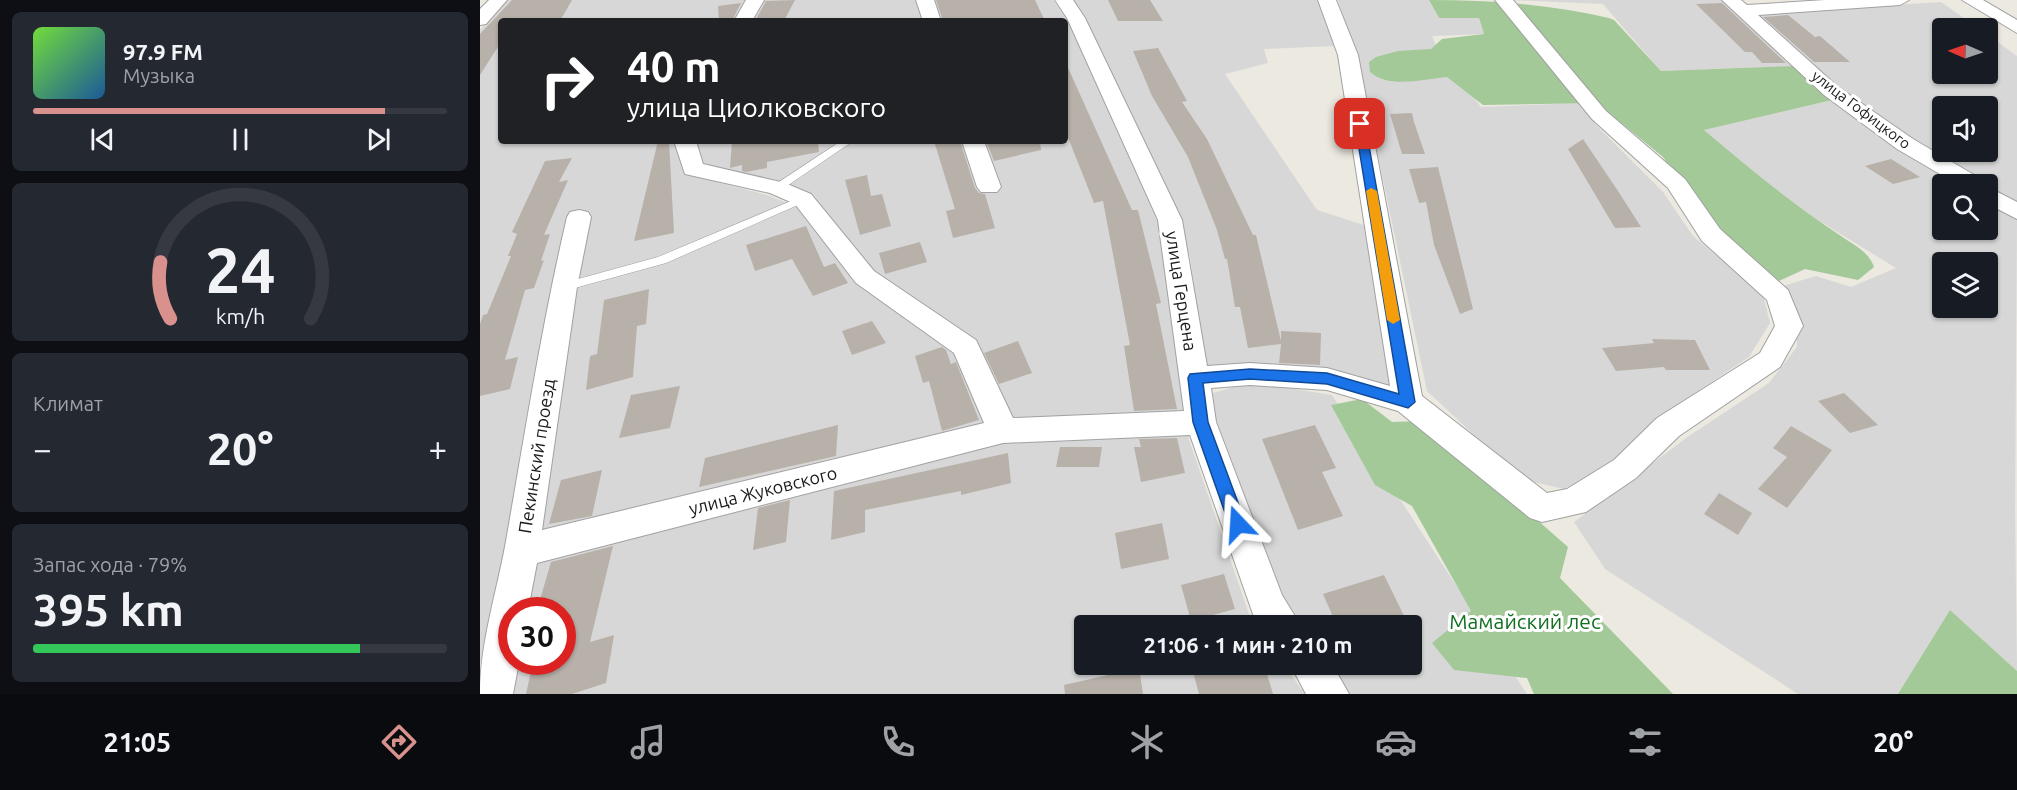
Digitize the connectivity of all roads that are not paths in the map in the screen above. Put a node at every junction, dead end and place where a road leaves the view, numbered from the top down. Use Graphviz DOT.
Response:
graph roads {
  1 [pos="498,0"];
  2 [pos="755,0"];
  3 [pos="926,0"];
  4 [pos="1064,0"];
  5 [pos="1327,0"];
  6 [pos="1504,0"];
  7 [pos="1900,0"];
  8 [pos="1971,0"];
  9 [pos="1736,5"];
  10 [pos="745,18"];
  11 [pos="931,18"];
  12 [pos="480,20"];
  13 [pos="2017,28"];
  14 [pos="686,144"];
  15 [pos="843,144"];
  16 [pos="974,144"];
  17 [pos="1956,174"];
  18 [pos="989,187"];
  19 [pos="777,188"];
  20 [pos="803,199"];
  21 [pos="1998,200"];
  22 [pos="2017,212"];
  23 [pos="579,217"];
  24 [pos="564,287"];
  25 [pos="1195,378"];
  26 [pos="1408,402"];
  27 [pos="1201,422"];
  28 [pos="1003,431"];
  29 [pos="522,551"];
  30 [pos="1274,615"];
  31 [pos="1316,675"];
  32 [pos="493,694"];
  33 [pos="1329,694"];
  1 -- 12 [label="street"];
  2 -- 10 [label="street"];
  3 -- 11 [label="street"];
  4 -- 25 [label="street, улица Герцена"];
  5 -- 26 [label="street"];
  6 -- 26 [label="street"];
  7 -- 9 [label="street"];
  8 -- 13 [label="street"];
  9 -- 17 [label="street, улица Гофицкого"];
  14 -- 19 [label="street"];
  15 -- 19 [label="lane"];
  16 -- 18 [label="street"];
  19 -- 20 [label="street"];
  20 -- 24 [label="lane"];
  20 -- 28 [label="street"];
  21 -- 22 [label="street"];
  23 -- 24 [label="street, Пекинский проезд"];
  24 -- 29 [label="street, Пекинский проезд"];
  25 -- 26 [label="street"];
  25 -- 27 [label="street, улица Герцена"];
  27 -- 28 [label="street, улица Жуковского"];
  27 -- 30 [label="street, улица Герцена"];
  28 -- 29 [label="street, улица Жуковского"];
  29 -- 32 [label="street, Пекинский проезд"];
  31 -- 33 [label="street"];
}
